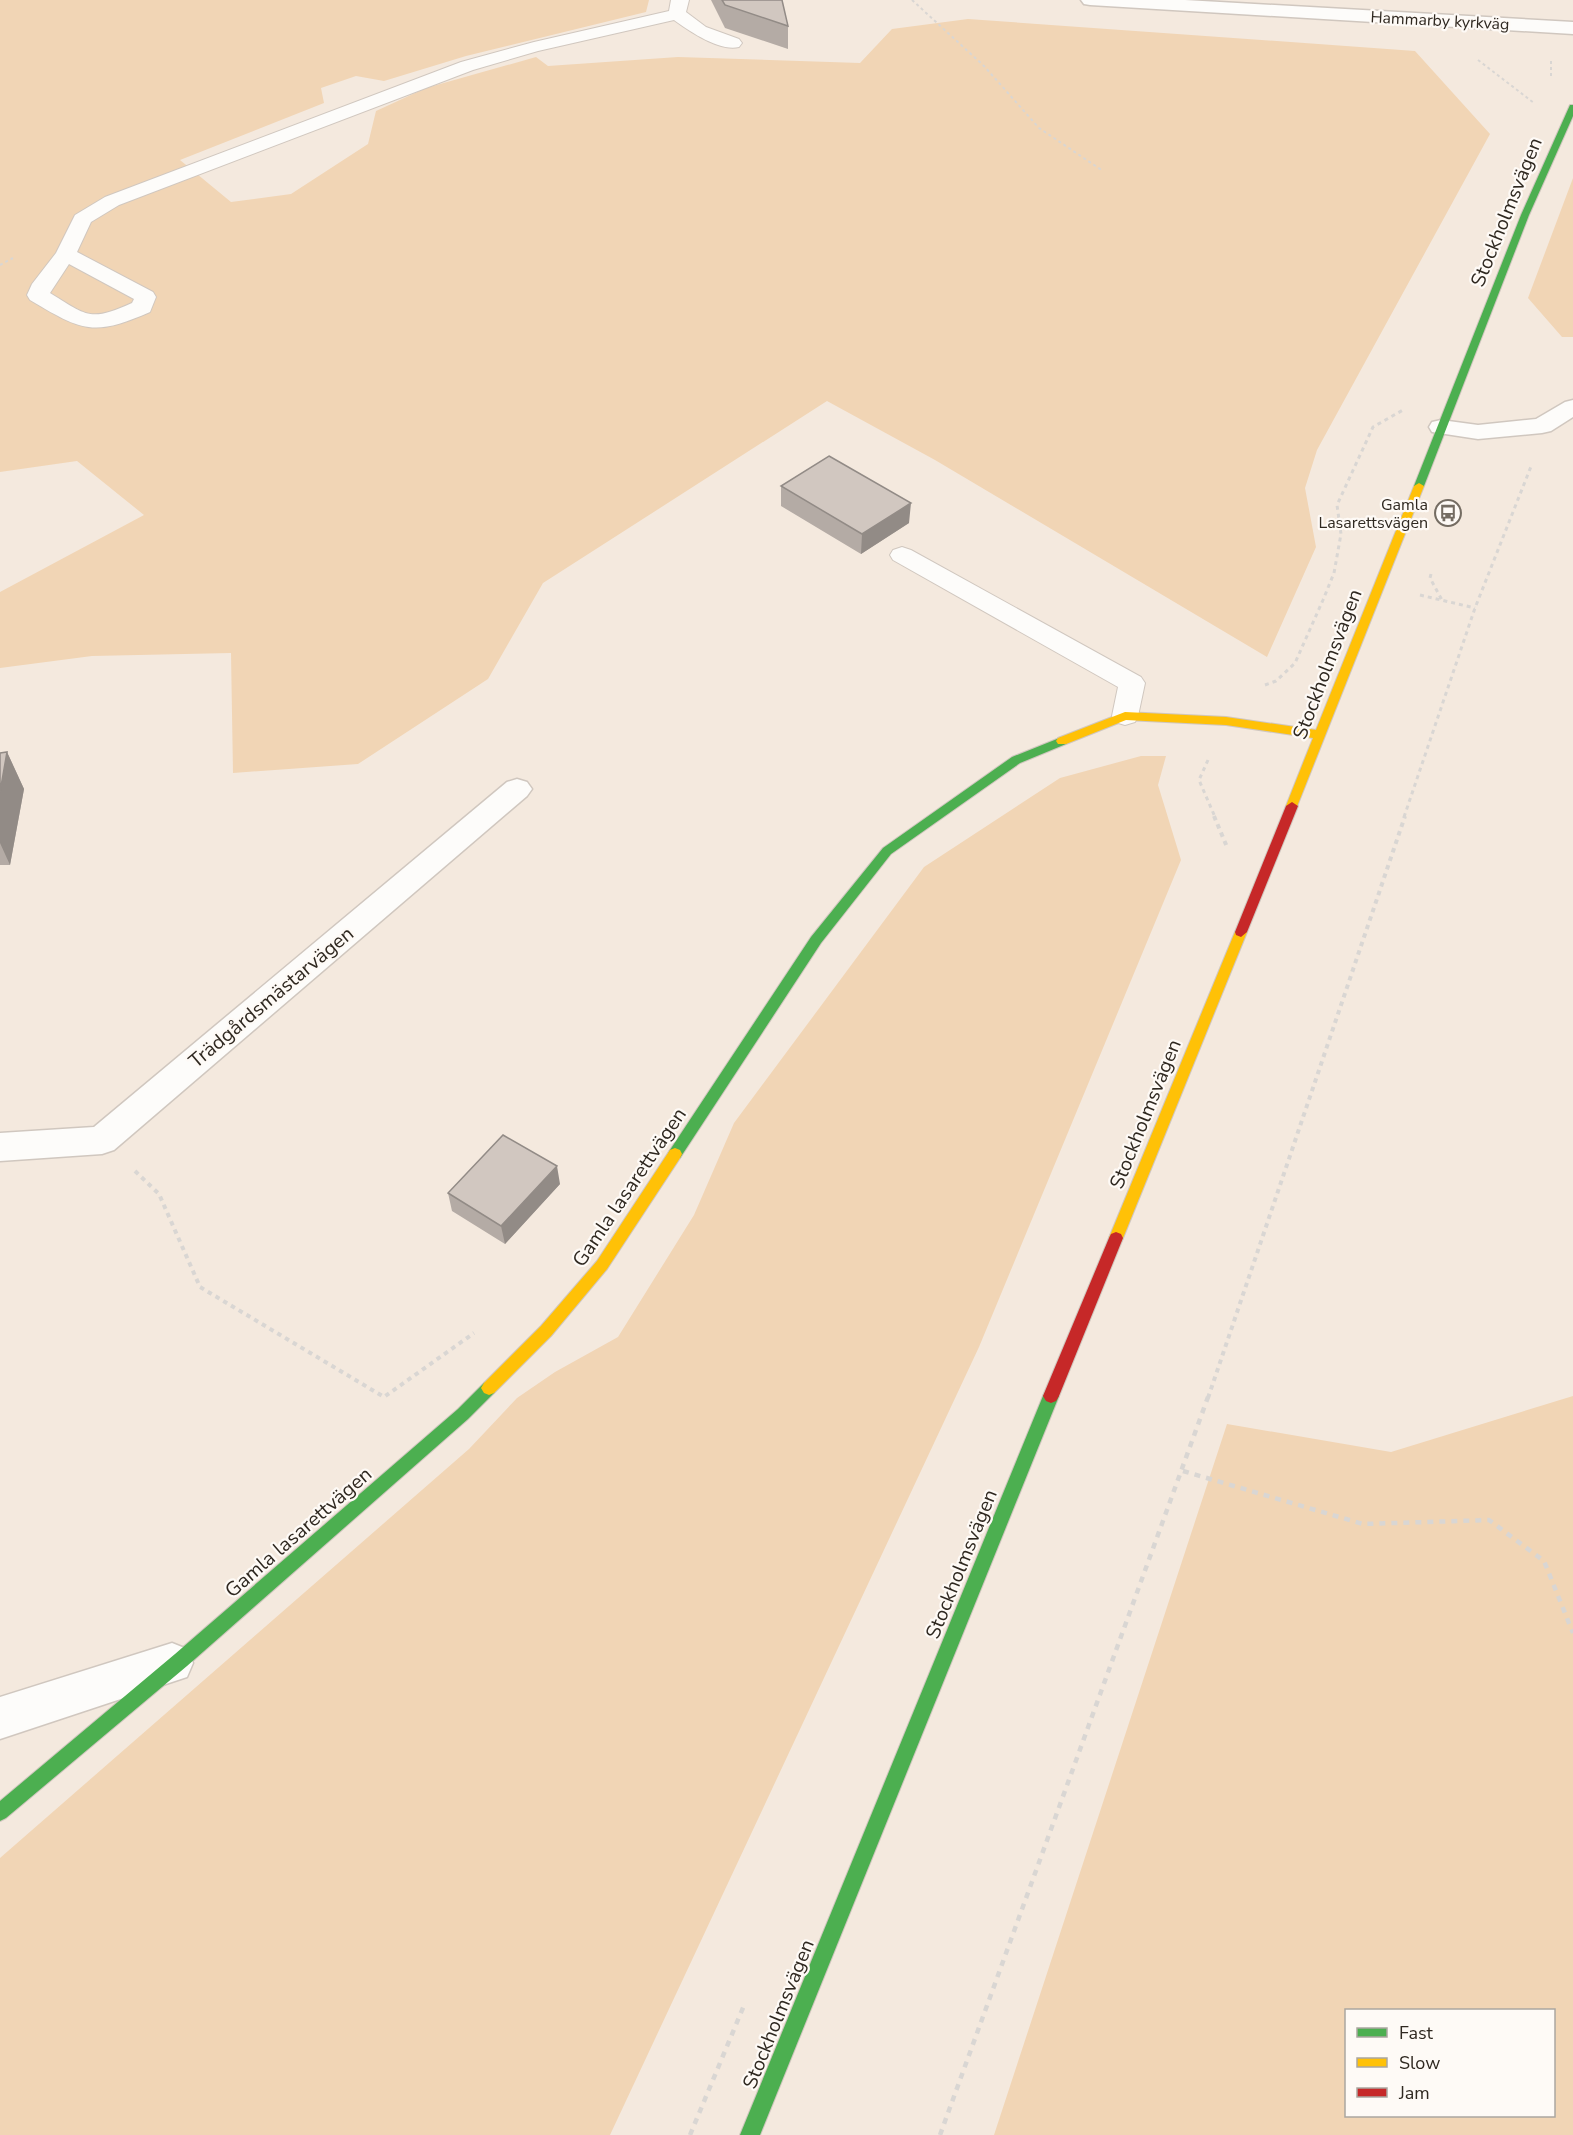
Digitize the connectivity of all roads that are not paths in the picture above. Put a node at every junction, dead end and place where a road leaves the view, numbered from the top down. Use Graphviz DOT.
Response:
graph roads {
  1 [pos="1090,0"];
  2 [pos="678,7"];
  3 [pos="1569,28"];
  4 [pos="733,43"];
  5 [pos="1573,108"];
  6 [pos="66,254"];
  7 [pos="1573,407"];
  8 [pos="1441,427"];
  9 [pos="902,555"];
  10 [pos="1125,716"];
  11 [pos="1321,735"];
  12 [pos="517,789"];
  13 [pos="0,1147"];
  14 [pos="181,1660"];
  15 [pos="0,1718"];
  16 [pos="0,1812"];
  17 [pos="750,2135"];
  1 -- 3 [label="street, Hammarby kyrkväg"];
  2 -- 4 [label="lane"];
  2 -- 6 [label="lane"];
  5 -- 8 [label="street, Stockholmsvägen"];
  7 -- 8 [label="street"];
  8 -- 11 [label="street, Stockholmsvägen"];
  9 -- 10 [label="lane"];
  10 -- 11 [label="street, Gamla lasarettvägen"];
  10 -- 14 [label="street, Gamla lasarettvägen"];
  11 -- 17 [label="street, Stockholmsvägen"];
  12 -- 13 [label="street, Trädgårdsmästarvägen"];
  14 -- 15 [label="street"];
  14 -- 16 [label="street, Gamla lasarettvägen"];
}
